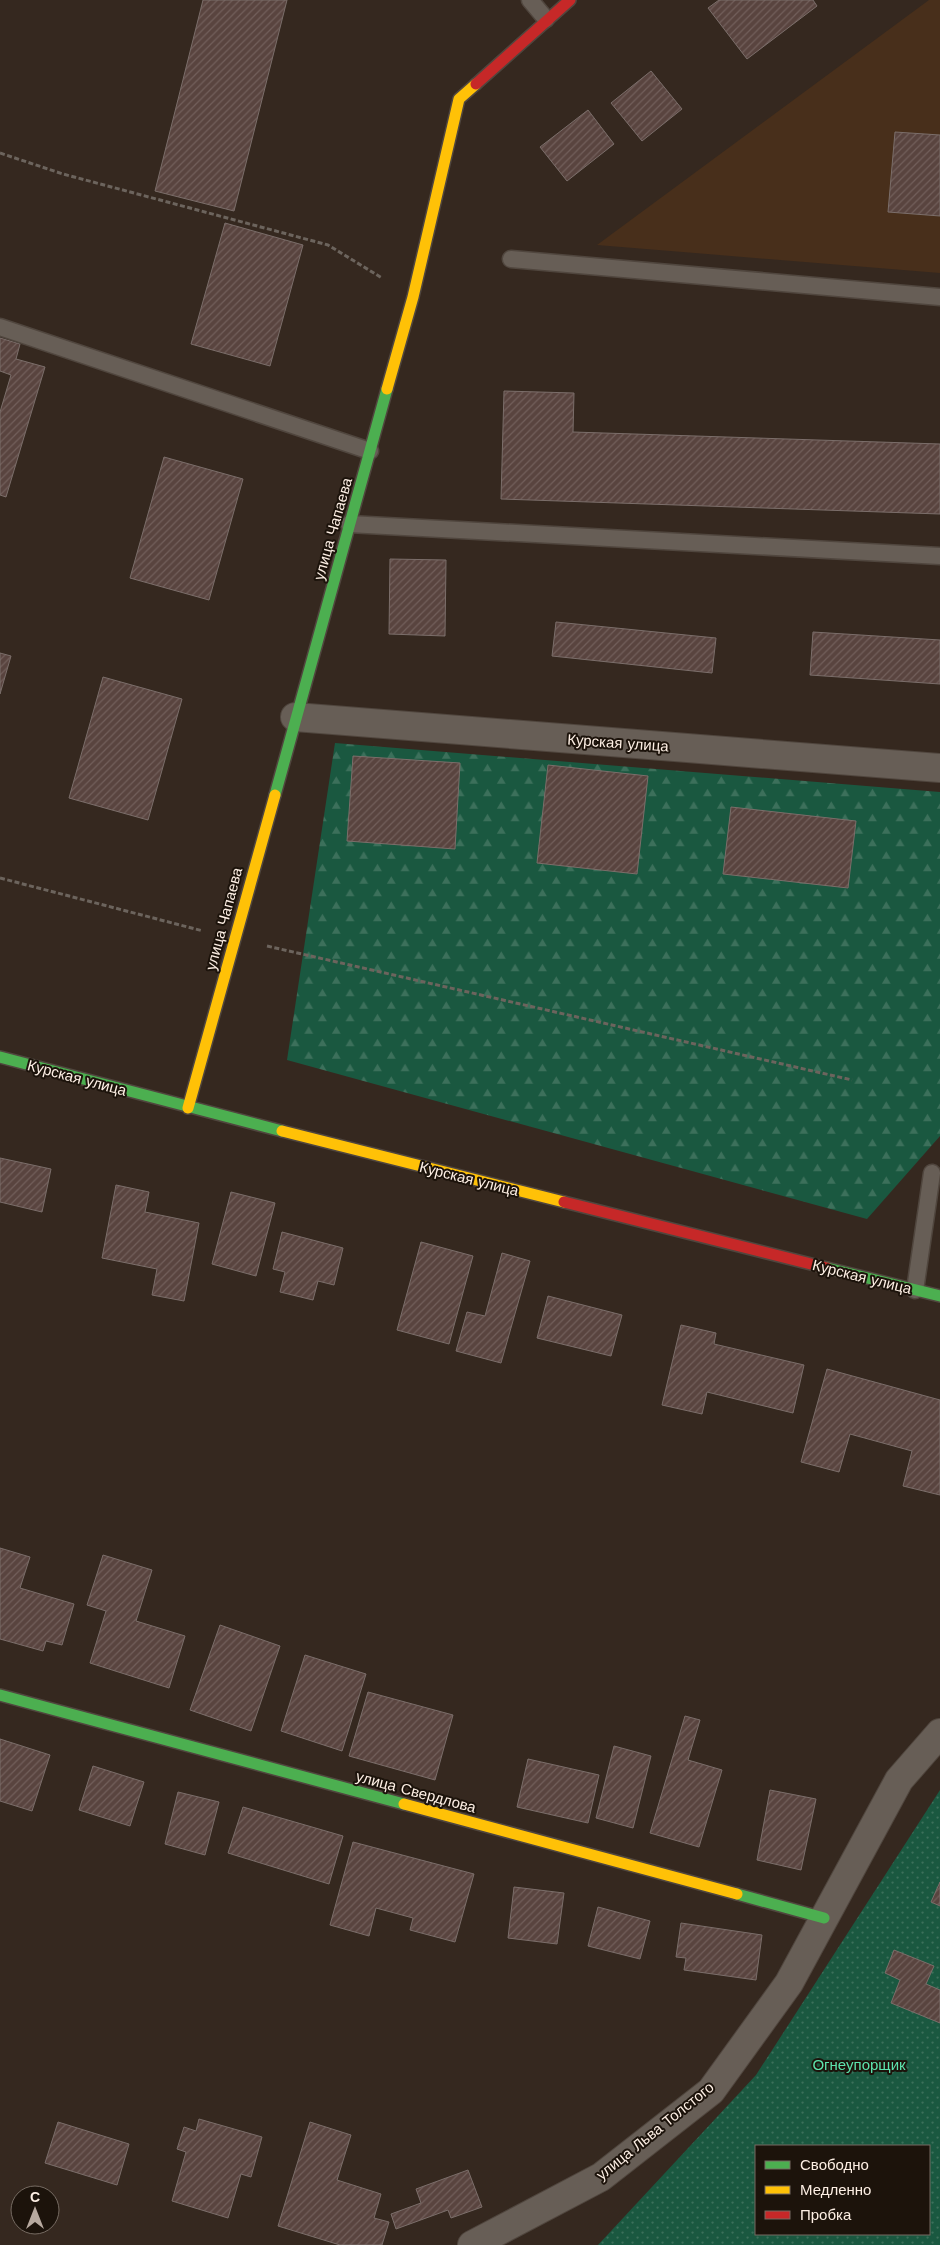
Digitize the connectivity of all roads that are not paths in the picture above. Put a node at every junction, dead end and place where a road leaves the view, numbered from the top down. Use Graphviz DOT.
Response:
graph roads {
  1 [pos="530,0"];
  2 [pos="570,0"];
  3 [pos="546,19"];
  4 [pos="511,259"];
  5 [pos="940,297"];
  6 [pos="0,327"];
  7 [pos="370,451"];
  8 [pos="349,524"];
  9 [pos="940,556"];
  10 [pos="295,718"];
  11 [pos="940,768"];
  12 [pos="0,1056"];
  13 [pos="188,1108"];
  14 [pos="932,1173"];
  15 [pos="915,1290"];
  16 [pos="940,1296"];
  17 [pos="0,1695"];
  18 [pos="940,1733"];
  19 [pos="824,1918"];
  20 [pos="472,2245"];
  1 -- 3 [label="lane"];
  2 -- 3 [label="street, улица Чапаева"];
  3 -- 7 [label="street, улица Чапаева"];
  4 -- 5 [label="lane"];
  6 -- 7 [label="lane"];
  7 -- 8 [label="street, улица Чапаева"];
  8 -- 9 [label="lane"];
  8 -- 10 [label="street, улица Чапаева"];
  10 -- 11 [label="street, Курская улица"];
  10 -- 13 [label="street, улица Чапаева"];
  12 -- 13 [label="street, Курская улица"];
  13 -- 15 [label="street, Курская улица"];
  14 -- 15 [label="lane"];
  15 -- 16 [label="street, Курская улица"];
  17 -- 19 [label="street, улица Свердлова"];
  18 -- 19 [label="street, улица Льва Толстого"];
  19 -- 20 [label="street, улица Льва Толстого"];
}
